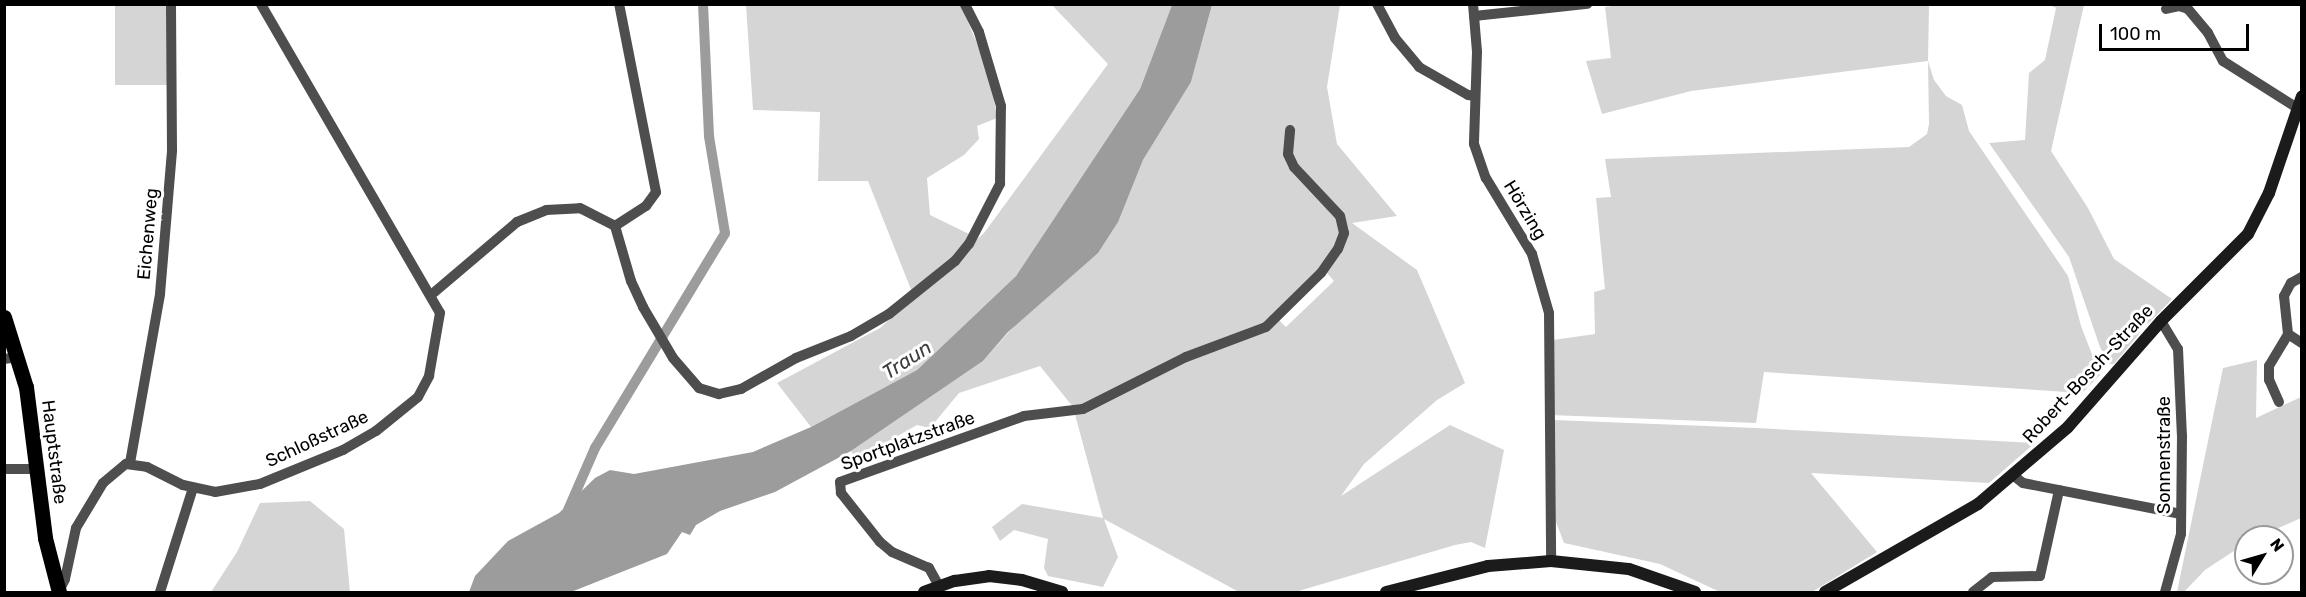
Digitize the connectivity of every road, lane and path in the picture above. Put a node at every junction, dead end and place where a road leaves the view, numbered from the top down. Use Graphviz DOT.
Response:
graph roads {
  1 [pos="171,4"];
  2 [pos="261,4"];
  3 [pos="619,4"];
  4 [pos="965,4"];
  5 [pos="1377,4"];
  6 [pos="1473,4"];
  7 [pos="1587,4"];
  8 [pos="2166,9"];
  9 [pos="1474,16"];
  10 [pos="1475,96"];
  11 [pos="2299,104"];
  12 [pos="1290,130"];
  13 [pos="615,226"];
  14 [pos="2301,277"];
  15 [pos="431,295"];
  16 [pos="4,317"];
  17 [pos="2161,321"];
  18 [pos="2288,334"];
  19 [pos="2301,343"];
  20 [pos="11,358"];
  21 [pos="2279,402"];
  22 [pos="130,463"];
  23 [pos="4,469"];
  24 [pos="37,469"];
  25 [pos="2014,476"];
  26 [pos="193,488"];
  27 [pos="2060,490"];
  28 [pos="2181,514"];
  29 [pos="1551,561"];
  30 [pos="939,586"];
  31 [pos="59,592"];
  32 [pos="160,592"];
  33 [pos="924,592"];
  34 [pos="1062,592"];
  35 [pos="1386,592"];
  36 [pos="1695,592"];
  37 [pos="1825,592"];
  38 [pos="1973,592"];
  39 [pos="2165,592"];
  1 -- 22 [label="street, Eichenweg"];
  2 -- 15 [label="street, Schloßstraße"];
  3 -- 13 [label="street"];
  4 -- 13 [label="street"];
  5 -- 10 [label="street"];
  6 -- 9 [label="street, Hörzing"];
  7 -- 9 [label="street"];
  8 -- 11 [label="street, Robert-Bosch-Straße"];
  9 -- 10 [label="street, Hörzing"];
  10 -- 29 [label="street, Hörzing"];
  11 -- 17 [label="main road, Robert-Bosch-Straße"];
  12 -- 30 [label="street, Sportplatzstraße"];
  13 -- 15 [label="street"];
  14 -- 18 [label="street"];
  15 -- 26 [label="street, Schloßstraße"];
  16 -- 20 [label="main road, Hauptstraße"];
  17 -- 25 [label="main road, Robert-Bosch-Straße"];
  17 -- 28 [label="street, Sonnenstraße"];
  18 -- 19 [label="street"];
  18 -- 21 [label="street"];
  20 -- 24 [label="main road, Hauptstraße"];
  22 -- 26 [label="street, Schloßstraße"];
  22 -- 31 [label="street"];
  23 -- 24 [label="street"];
  24 -- 31 [label="main road, Hauptstraße"];
  25 -- 27 [label="street"];
  25 -- 37 [label="main road, Robert-Bosch-Straße"];
  26 -- 32 [label="street"];
  27 -- 28 [label="street"];
  27 -- 38 [label="street"];
  28 -- 39 [label="street, Sonnenstraße"];
  29 -- 35 [label="main road"];
  29 -- 36 [label="main road"];
  30 -- 33 [label="main road"];
  30 -- 34 [label="main road"];
}
